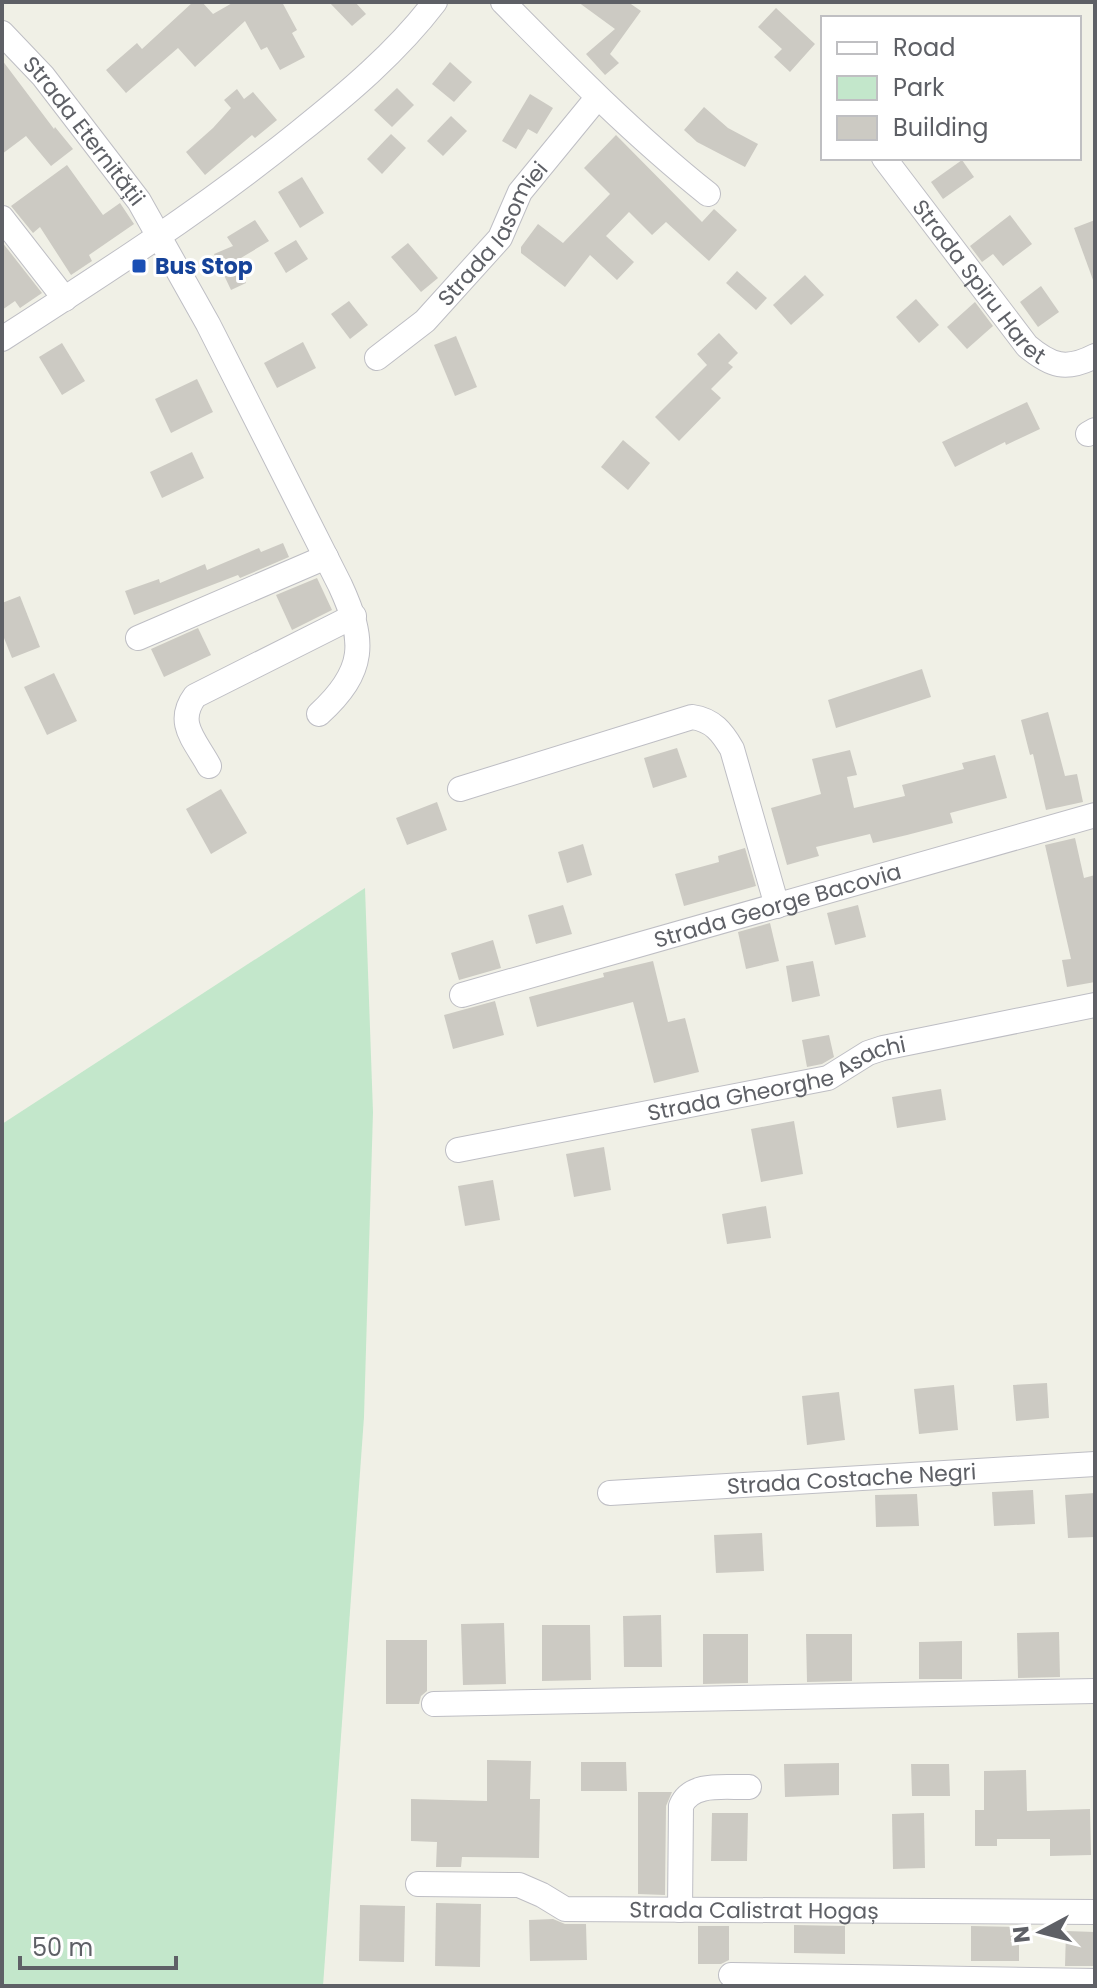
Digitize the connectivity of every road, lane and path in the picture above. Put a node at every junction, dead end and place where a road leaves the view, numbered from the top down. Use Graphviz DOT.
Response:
graph roads {
  1 [pos="435,2"];
  2 [pos="503,2"];
  3 [pos="2,33"];
  4 [pos="597,98"];
  5 [pos="886,160"];
  6 [pos="708,194"];
  7 [pos="2,218"];
  8 [pos="160,236"];
  9 [pos="65,299"];
  10 [pos="2,339"];
  11 [pos="1095,356"];
  12 [pos="377,358"];
  13 [pos="326,557"];
  14 [pos="354,616"];
  15 [pos="138,638"];
  16 [pos="319,714"];
  17 [pos="209,766"];
  18 [pos="460,789"];
  19 [pos="1095,815"];
  20 [pos="777,906"];
  21 [pos="462,995"];
  22 [pos="1095,1005"];
  23 [pos="458,1150"];
  24 [pos="1095,1464"];
  25 [pos="610,1493"];
  26 [pos="1095,1691"];
  27 [pos="434,1704"];
  28 [pos="749,1787"];
  29 [pos="418,1884"];
  30 [pos="680,1910"];
  31 [pos="1095,1912"];
  32 [pos="731,1975"];
  33 [pos="1095,1981"];
  1 -- 8 [label="street"];
  2 -- 4 [label="street"];
  3 -- 8 [label="street, Strada Eternității"];
  4 -- 6 [label="street"];
  4 -- 12 [label="street, Strada Iasomiei"];
  5 -- 11 [label="street, Strada Spiru Haret"];
  7 -- 9 [label="street"];
  8 -- 9 [label="street"];
  8 -- 13 [label="street, Strada Eternității"];
  9 -- 10 [label="street"];
  13 -- 14 [label="street, Strada Eternității"];
  13 -- 15 [label="street"];
  14 -- 16 [label="street"];
  14 -- 17 [label="street"];
  18 -- 20 [label="street"];
  19 -- 20 [label="street, Strada George Bacovia"];
  20 -- 21 [label="street, Strada George Bacovia"];
  22 -- 23 [label="street, Strada Gheorghe Asachi"];
  24 -- 25 [label="street, Strada Costache Negri"];
  26 -- 27 [label="street"];
  28 -- 30 [label="street"];
  29 -- 30 [label="street, Strada Calistrat Hogaș"];
  30 -- 31 [label="street, Strada Calistrat Hogaș"];
  32 -- 33 [label="street"];
}
